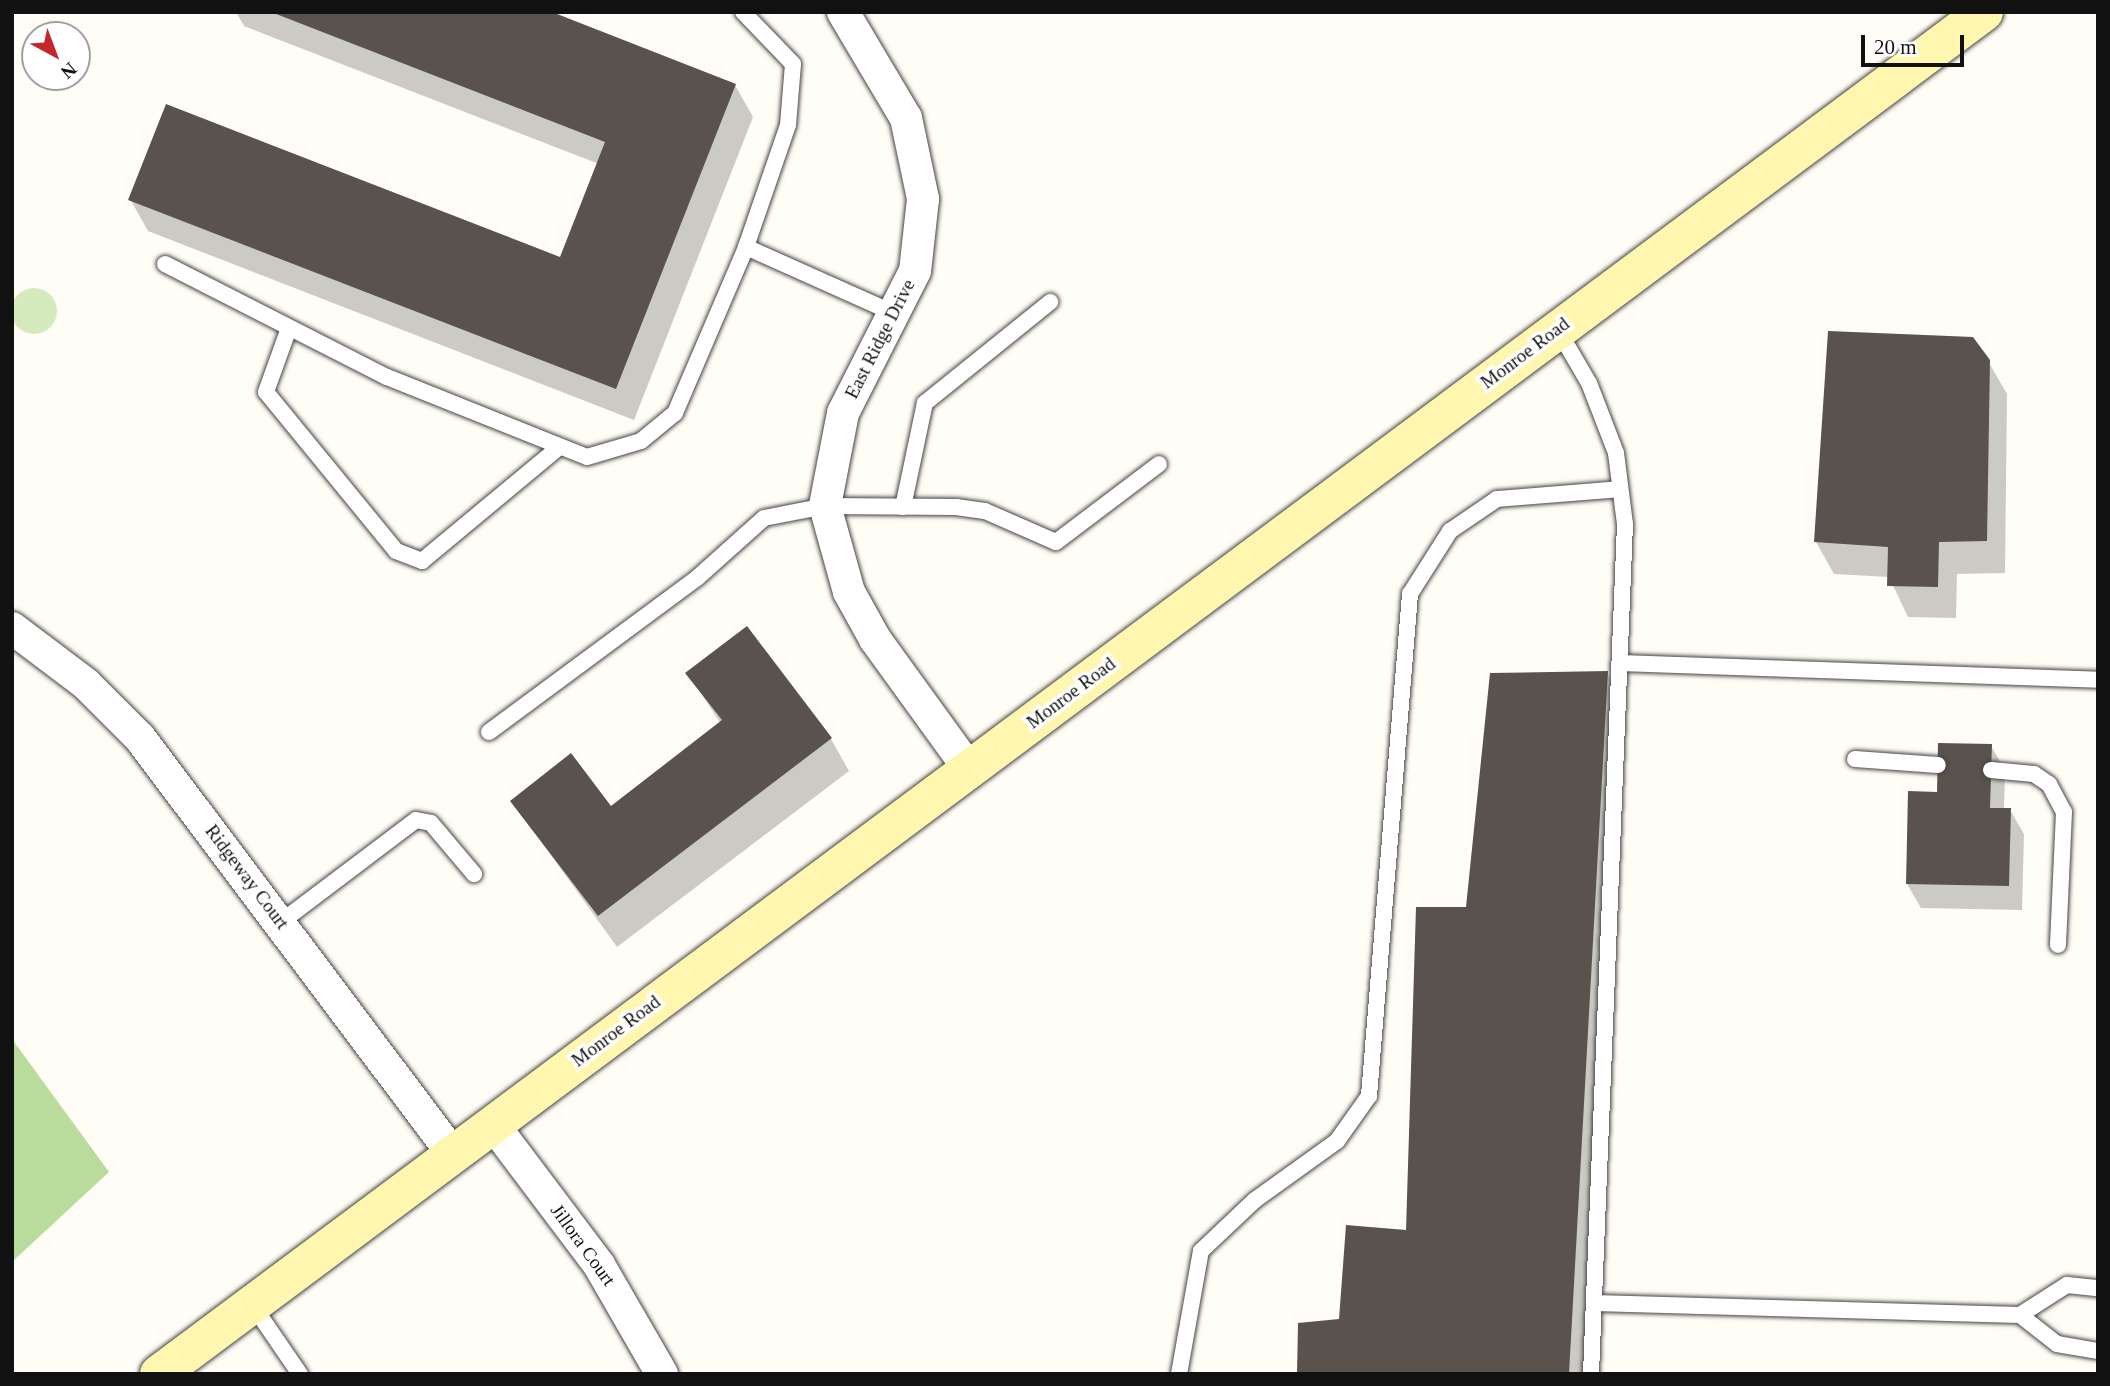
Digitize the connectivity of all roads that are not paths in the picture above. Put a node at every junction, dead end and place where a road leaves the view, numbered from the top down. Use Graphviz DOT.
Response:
graph roads {
  1 [pos="743,12"];
  2 [pos="843,12"];
  3 [pos="1963,18"];
  4 [pos="746,247"];
  5 [pos="165,264"];
  6 [pos="1050,302"];
  7 [pos="896,314"];
  8 [pos="289,328"];
  9 [pos="1557,328"];
  10 [pos="558,448"];
  11 [pos="1159,464"];
  12 [pos="1620,489"];
  13 [pos="825,506"];
  14 [pos="903,507"];
  15 [pos="12,628"];
  16 [pos="1622,663"];
  17 [pos="2098,680"];
  18 [pos="489,732"];
  19 [pos="1855,759"];
  20 [pos="1937,765"];
  21 [pos="969,769"];
  22 [pos="1991,770"];
  23 [pos="474,874"];
  24 [pos="281,922"];
  25 [pos="2058,945"];
  26 [pos="492,1123"];
  27 [pos="452,1153"];
  28 [pos="2098,1287"];
  29 [pos="1594,1303"];
  30 [pos="252,1304"];
  31 [pos="2020,1315"];
  32 [pos="2098,1351"];
  33 [pos="159,1374"];
  34 [pos="300,1374"];
  35 [pos="662,1374"];
  36 [pos="1179,1374"];
  37 [pos="1591,1374"];
  1 -- 4 [label="lane"];
  2 -- 7 [label="street, East Ridge Drive"];
  3 -- 9 [label="street, Monroe Road"];
  4 -- 7 [label="lane"];
  4 -- 10 [label="lane"];
  5 -- 8 [label="lane"];
  6 -- 14 [label="lane"];
  7 -- 13 [label="street, East Ridge Drive"];
  8 -- 10 [label="lane"];
  8 -- 10 [label="lane"];
  9 -- 12 [label="lane"];
  9 -- 21 [label="street, Monroe Road"];
  11 -- 14 [label="lane"];
  12 -- 16 [label="lane"];
  12 -- 36 [label="lane"];
  13 -- 14 [label="lane"];
  13 -- 18 [label="lane"];
  13 -- 21 [label="street, East Ridge Drive"];
  15 -- 24 [label="street, Ridgeway Court"];
  16 -- 17 [label="lane"];
  16 -- 29 [label="lane"];
  19 -- 20 [label="lane"];
  21 -- 26 [label="street, Monroe Road"];
  22 -- 25 [label="lane"];
  23 -- 24 [label="lane"];
  24 -- 27 [label="street, Ridgeway Court"];
  26 -- 27 [label="street, Monroe Road"];
  26 -- 35 [label="street, Jillora Court"];
  27 -- 30 [label="street, Monroe Road"];
  28 -- 31 [label="lane"];
  29 -- 31 [label="lane"];
  29 -- 37 [label="lane"];
  30 -- 33 [label="street, Monroe Road"];
  30 -- 34 [label="lane"];
  31 -- 32 [label="lane"];
}
